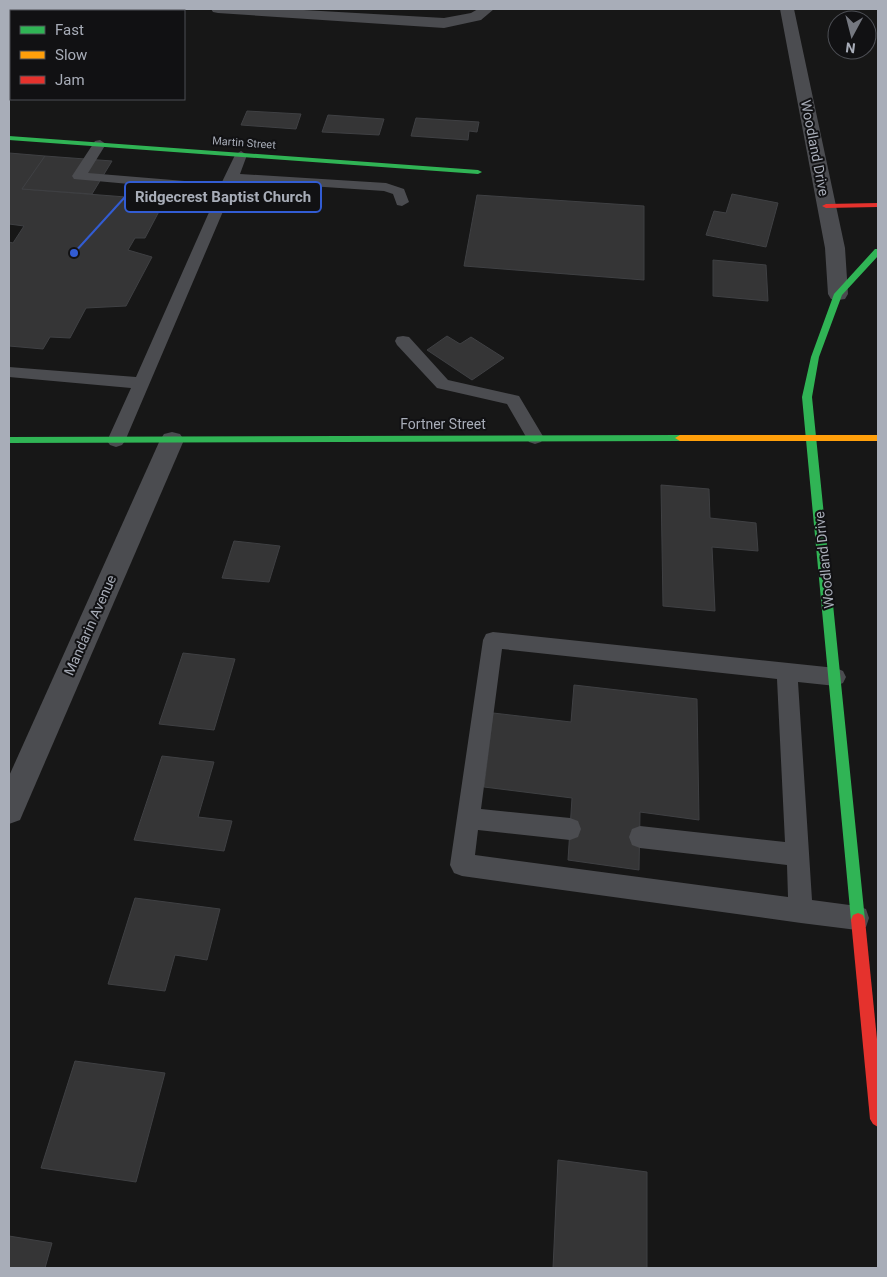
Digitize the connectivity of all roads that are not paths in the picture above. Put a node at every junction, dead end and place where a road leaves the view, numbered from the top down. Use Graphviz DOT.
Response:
graph roads {
  1 [pos="218,9"];
  2 [pos="487,9"];
  3 [pos="787,9"];
  4 [pos="9,138"];
  5 [pos="100,144"];
  6 [pos="241,155"];
  7 [pos="478,172"];
  8 [pos="229,183"];
  9 [pos="402,202"];
  10 [pos="878,205"];
  11 [pos="826,206"];
  12 [pos="878,251"];
  13 [pos="838,294"];
  14 [pos="403,341"];
  15 [pos="9,372"];
  16 [pos="140,383"];
  17 [pos="535,438"];
  18 [pos="812,438"];
  19 [pos="878,438"];
  20 [pos="9,440"];
  21 [pos="172,440"];
  22 [pos="116,441"];
  23 [pos="787,672"];
  24 [pos="836,677"];
  25 [pos="9,810"];
  26 [pos="468,818"];
  27 [pos="570,829"];
  28 [pos="640,837"];
  29 [pos="798,855"];
  30 [pos="801,911"];
  31 [pos="857,918"];
  32 [pos="878,1119"];
  1 -- 2 [label="street"];
  3 -- 11 [label="street, Woodland Drive"];
  4 -- 5 [label="street, Martin Street"];
  5 -- 6 [label="street, Martin Street"];
  5 -- 8 [label="lane"];
  6 -- 7 [label="street, Martin Street"];
  6 -- 8 [label="lane"];
  8 -- 9 [label="lane"];
  8 -- 16 [label="lane"];
  10 -- 11 [label="street"];
  11 -- 13 [label="street, Woodland Drive"];
  12 -- 13 [label="street"];
  13 -- 18 [label="street, Woodland Drive"];
  14 -- 17 [label="lane"];
  15 -- 16 [label="lane"];
  16 -- 22 [label="lane"];
  17 -- 18 [label="street, Fortner Street"];
  17 -- 21 [label="street, Fortner Street"];
  18 -- 19 [label="street, Fortner Street"];
  18 -- 24 [label="street, Woodland Drive"];
  20 -- 22 [label="street, Fortner Street"];
  21 -- 22 [label="street, Fortner Street"];
  21 -- 25 [label="street, Mandarin Avenue"];
  23 -- 24 [label="lane"];
  23 -- 26 [label="lane"];
  23 -- 29 [label="lane"];
  24 -- 31 [label="street, Woodland Drive"];
  26 -- 27 [label="lane"];
  26 -- 30 [label="lane"];
  28 -- 29 [label="lane"];
  29 -- 30 [label="lane"];
  30 -- 31 [label="lane"];
  31 -- 32 [label="street, Woodland Drive"];
}
